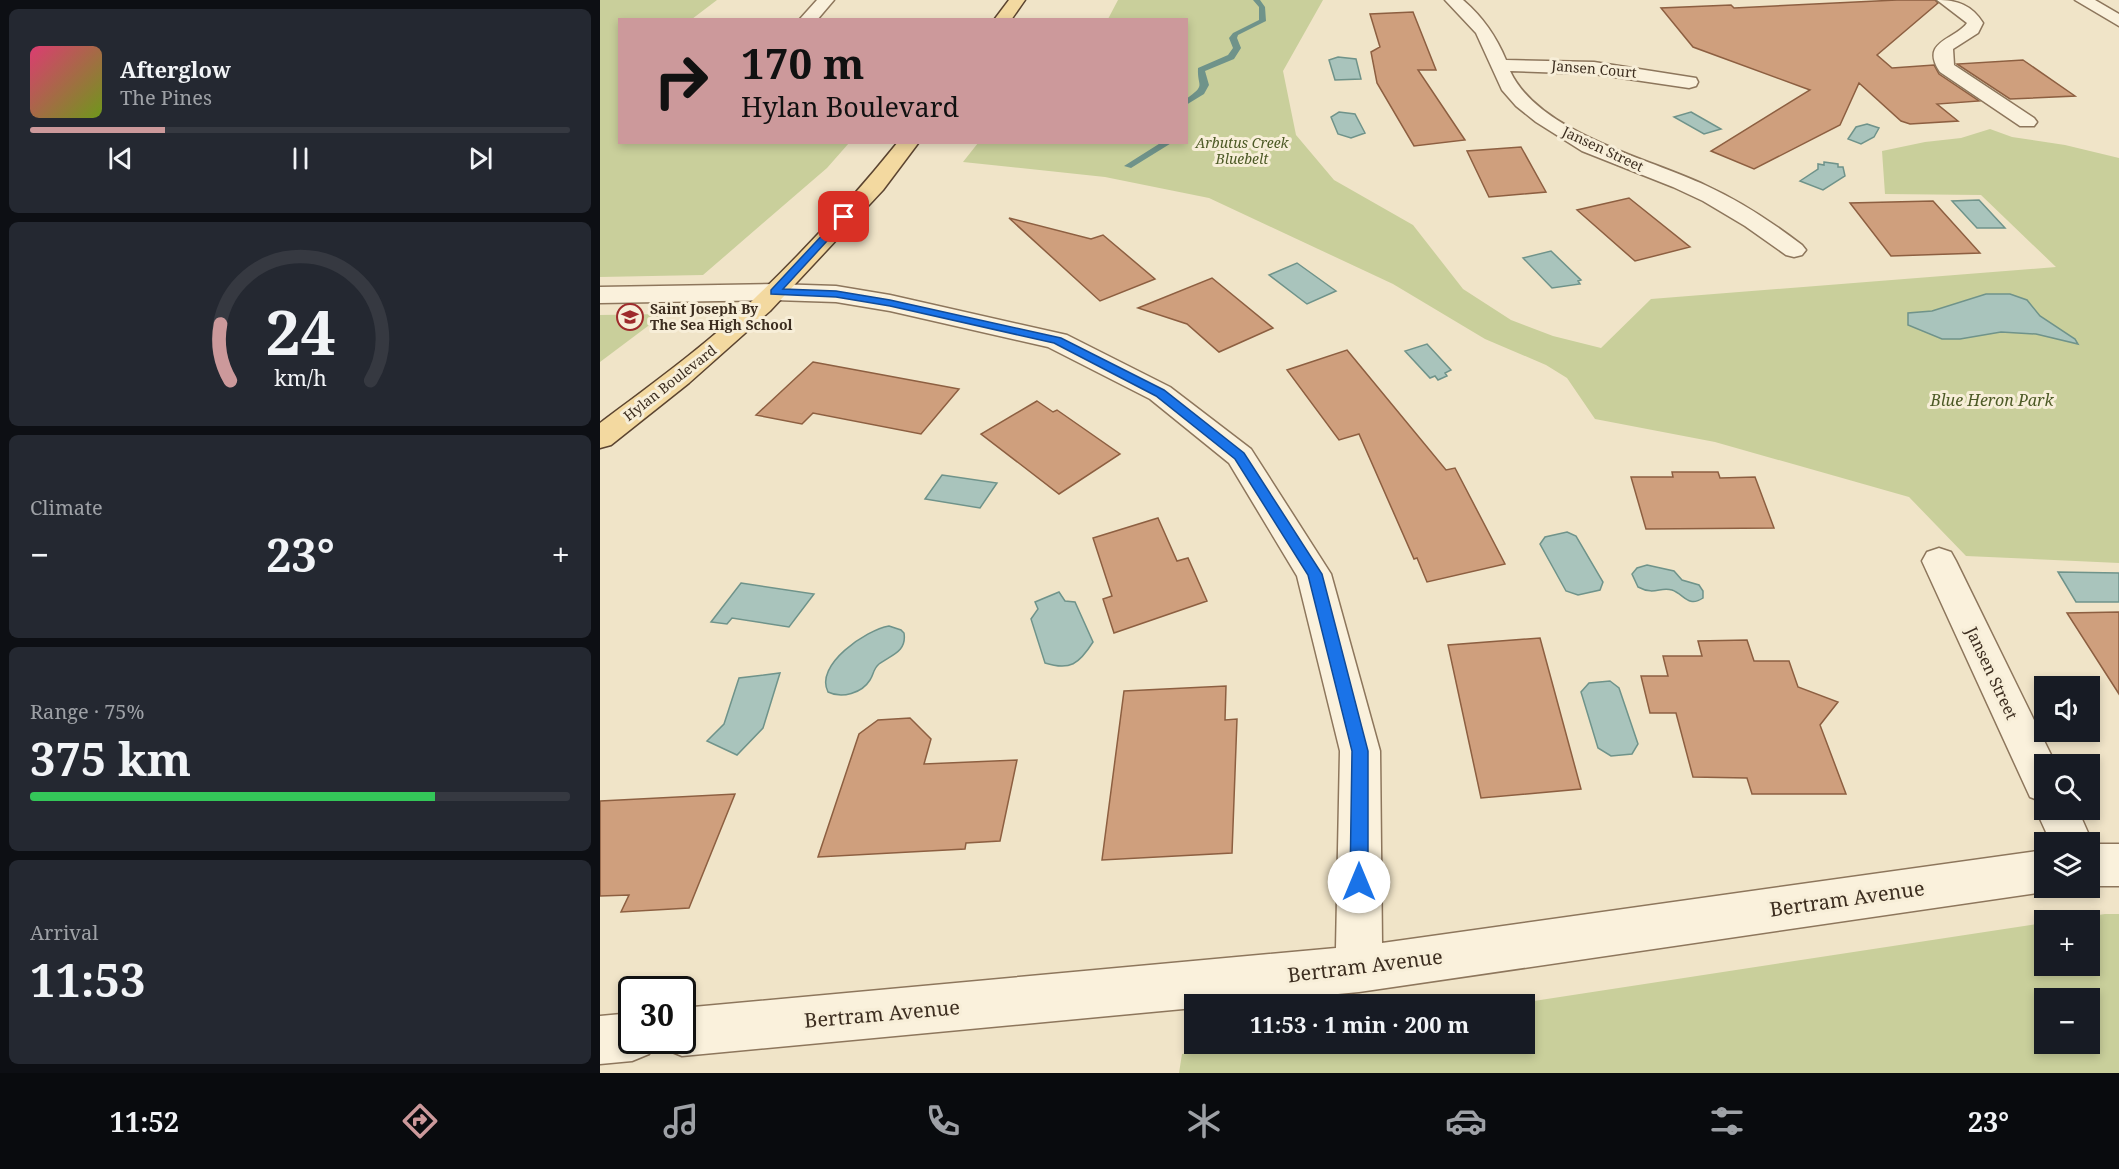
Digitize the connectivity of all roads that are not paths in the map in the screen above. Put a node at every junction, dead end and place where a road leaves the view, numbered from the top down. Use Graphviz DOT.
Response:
graph roads {
  1 [pos="826,0"];
  2 [pos="1017,0"];
  3 [pos="1454,0"];
  4 [pos="1945,0"];
  5 [pos="2083,0"];
  6 [pos="809,18"];
  7 [pos="1004,18"];
  8 [pos="2119,21"];
  9 [pos="1498,66"];
  10 [pos="1689,82"];
  11 [pos="2027,122"];
  12 [pos="907,144"];
  13 [pos="1794,250"];
  14 [pos="775,292"];
  15 [pos="600,295"];
  16 [pos="600,438"];
  17 [pos="1939,561"];
  18 [pos="2034,763"];
  19 [pos="2100,865"];
  20 [pos="2119,865"];
  21 [pos="2034,872"];
  22 [pos="1359,969"];
  23 [pos="696,1031"];
  24 [pos="618,1038"];
  25 [pos="600,1040"];
  1 -- 6 [label="street"];
  2 -- 7 [label="main road"];
  3 -- 9 [label="street, Jansen Street"];
  4 -- 11 [label="street"];
  5 -- 8 [label="street"];
  9 -- 10 [label="street, Jansen Court"];
  9 -- 13 [label="street, Jansen Street"];
  12 -- 14 [label="main road, Hylan Boulevard"];
  14 -- 15 [label="street"];
  14 -- 16 [label="main road, Hylan Boulevard"];
  14 -- 22 [label="street"];
  17 -- 18 [label="street, Jansen Street"];
  19 -- 20 [label="street"];
  21 -- 22 [label="street, Bertram Avenue"];
  22 -- 23 [label="street, Bertram Avenue"];
  24 -- 25 [label="street"];
}
